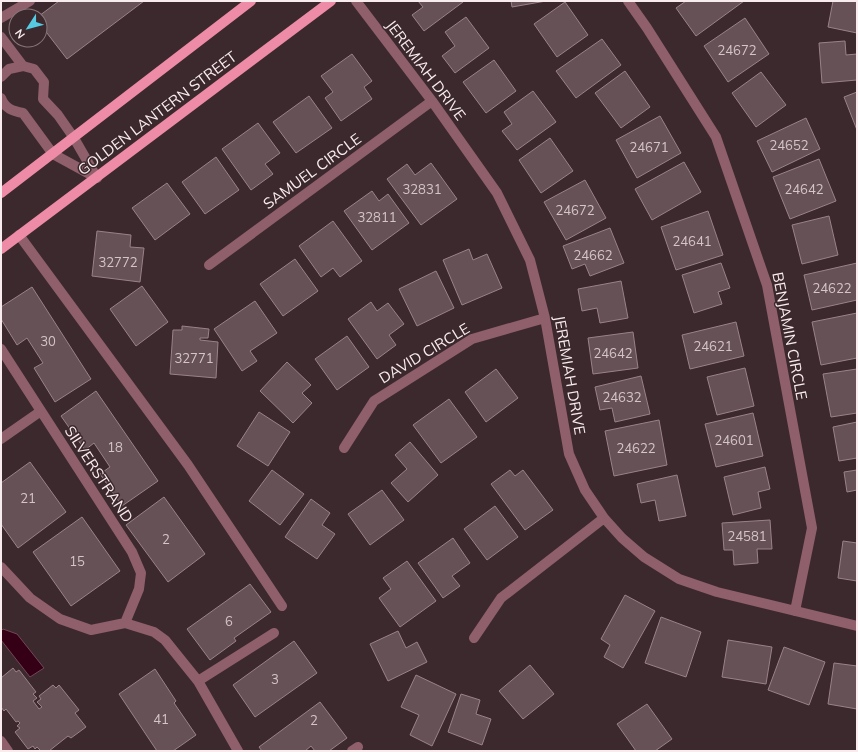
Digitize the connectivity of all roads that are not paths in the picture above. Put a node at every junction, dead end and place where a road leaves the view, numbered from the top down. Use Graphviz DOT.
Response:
graph roads {
  1 [pos="30,1"];
  2 [pos="251,1"];
  3 [pos="331,1"];
  4 [pos="356,1"];
  5 [pos="628,1"];
  6 [pos="1,18"];
  7 [pos="1,36"];
  8 [pos="22,66"];
  9 [pos="1,78"];
  10 [pos="1,98"];
  11 [pos="432,101"];
  12 [pos="74,138"];
  13 [pos="53,154"];
  14 [pos="97,178"];
  15 [pos="1,193"];
  16 [pos="19,235"];
  17 [pos="1,248"];
  18 [pos="208,266"];
  19 [pos="546,318"];
  20 [pos="1,349"];
  21 [pos="41,410"];
  22 [pos="1,439"];
  23 [pos="344,448"];
  24 [pos="604,518"];
  25 [pos="1,567"];
  26 [pos="282,606"];
  27 [pos="794,611"];
  28 [pos="124,623"];
  29 [pos="857,626"];
  30 [pos="274,633"];
  31 [pos="474,638"];
  32 [pos="198,681"];
  33 [pos="1,741"];
  34 [pos="8,751"];
  35 [pos="238,751"];
  1 -- 6 [label="street"];
  2 -- 12 [label="main road, GOLDEN LANTERN STREET"];
  3 -- 14 [label="main road, GOLDEN LANTERN STREET"];
  4 -- 11 [label="street, JEREMIAH DRIVE"];
  5 -- 27 [label="street, BENJAMIN CIRCLE"];
  7 -- 8 [label="street"];
  8 -- 9 [label="street"];
  8 -- 12 [label="street"];
  10 -- 13 [label="street"];
  11 -- 18 [label="street, SAMUEL CIRCLE"];
  11 -- 19 [label="street, JEREMIAH DRIVE"];
  12 -- 13 [label="main road, GOLDEN LANTERN STREET"];
  12 -- 14 [label="street"];
  13 -- 14 [label="street"];
  13 -- 15 [label="main road, GOLDEN LANTERN STREET"];
  14 -- 16 [label="main road, GOLDEN LANTERN STREET"];
  16 -- 17 [label="main road, GOLDEN LANTERN STREET"];
  16 -- 26 [label="street"];
  19 -- 23 [label="street, DAVID CIRCLE"];
  19 -- 24 [label="street, JEREMIAH DRIVE"];
  20 -- 21 [label="street, SILVERSTRAND"];
  21 -- 22 [label="street"];
  21 -- 28 [label="street, SILVERSTRAND"];
  24 -- 27 [label="street, JEREMIAH DRIVE"];
  24 -- 31 [label="street"];
  25 -- 28 [label="street"];
  27 -- 29 [label="street, JEREMIAH DRIVE"];
  28 -- 32 [label="street"];
  30 -- 32 [label="street"];
  32 -- 35 [label="street"];
  33 -- 34 [label="street"];
}
